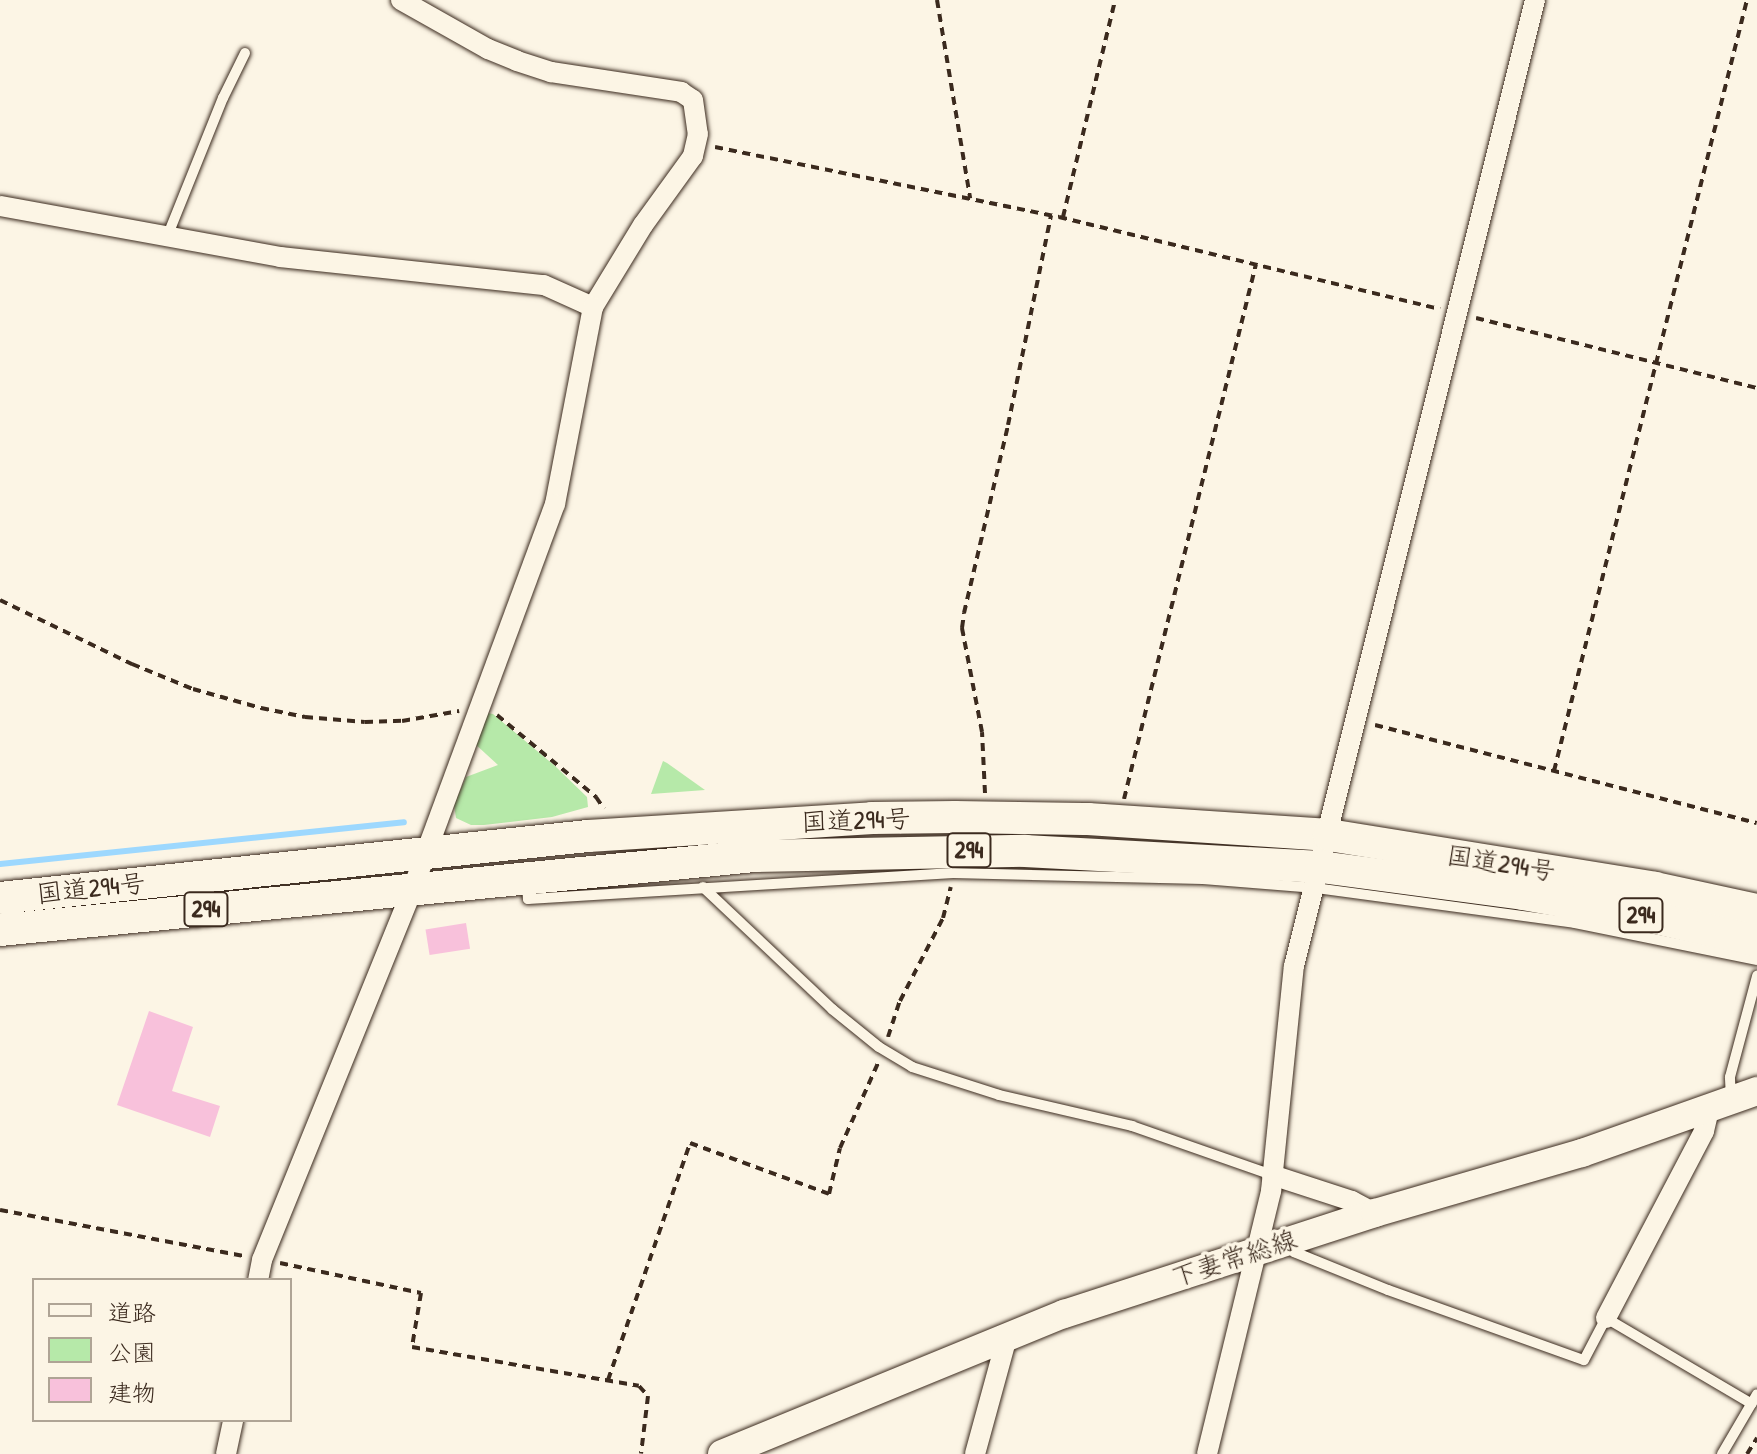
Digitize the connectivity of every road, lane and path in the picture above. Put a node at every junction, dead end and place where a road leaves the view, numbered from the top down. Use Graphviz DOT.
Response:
graph roads {
  1 [pos="937,0"];
  2 [pos="1115,0"];
  3 [pos="1535,0"];
  4 [pos="1747,0"];
  5 [pos="398,1"];
  6 [pos="245,53"];
  7 [pos="697,143"];
  8 [pos="970,198"];
  9 [pos="0,206"];
  10 [pos="1051,215"];
  11 [pos="1063,217"];
  12 [pos="167,237"];
  13 [pos="1256,264"];
  14 [pos="593,307"];
  15 [pos="1457,314"];
  16 [pos="1655,363"];
  17 [pos="1757,388"];
  18 [pos="0,600"];
  19 [pos="478,704"];
  20 [pos="1357,720"];
  21 [pos="1554,771"];
  22 [pos="985,795"];
  23 [pos="1124,801"];
  24 [pos="607,814"];
  25 [pos="1757,823"];
  26 [pos="1329,835"];
  27 [pos="426,851"];
  28 [pos="953,873"];
  29 [pos="527,877"];
  30 [pos="1318,878"];
  31 [pos="703,887"];
  32 [pos="413,888"];
  33 [pos="0,898"];
  34 [pos="1757,910"];
  35 [pos="0,930"];
  36 [pos="1757,941"];
  37 [pos="1757,960"];
  38 [pos="1757,976"];
  39 [pos="884,1050"];
  40 [pos="1733,1098"];
  41 [pos="1272,1175"];
  42 [pos="0,1210"];
  43 [pos="1375,1213"];
  44 [pos="1285,1241"];
  45 [pos="1256,1250"];
  46 [pos="260,1270"];
  47 [pos="1606,1318"];
  48 [pos="1007,1337"];
  49 [pos="608,1380"];
  50 [pos="1754,1399"];
  51 [pos="233,1422"];
  52 [pos="1757,1438"];
  53 [pos="226,1454"];
  54 [pos="641,1454"];
  55 [pos="722,1454"];
  56 [pos="975,1454"];
  57 [pos="1207,1454"];
  58 [pos="1722,1454"];
  59 [pos="1747,1454"];
  1 -- 8 [label="path"];
  2 -- 11 [label="path"];
  3 -- 15 [label="street"];
  4 -- 16 [label="path"];
  5 -- 7 [label="street"];
  6 -- 12 [label="lane"];
  7 -- 8 [label="path"];
  7 -- 14 [label="street"];
  8 -- 10 [label="path"];
  9 -- 12 [label="street"];
  10 -- 11 [label="path"];
  10 -- 22 [label="path"];
  11 -- 13 [label="path"];
  12 -- 14 [label="street"];
  13 -- 15 [label="path"];
  13 -- 23 [label="path"];
  14 -- 19 [label="street"];
  15 -- 16 [label="path"];
  15 -- 20 [label="street"];
  16 -- 17 [label="path"];
  16 -- 21 [label="path"];
  18 -- 19 [label="path"];
  19 -- 24 [label="path"];
  19 -- 27 [label="street"];
  20 -- 21 [label="path"];
  20 -- 26 [label="street"];
  21 -- 25 [label="path"];
  26 -- 27 [label="highway, 国道294号 / 294"];
  26 -- 30 [label="street"];
  26 -- 34 [label="highway, 国道294号 / 294"];
  27 -- 32 [label="street"];
  27 -- 33 [label="highway, 国道294号 / 294"];
  28 -- 30 [label="lane"];
  28 -- 31 [label="lane"];
  28 -- 39 [label="path"];
  29 -- 30 [label="highway, 国道294号 / 294"];
  29 -- 31 [label="lane"];
  29 -- 32 [label="highway, 国道294号 / 294"];
  30 -- 36 [label="highway, 国道294号 / 294"];
  30 -- 37 [label="lane"];
  30 -- 41 [label="street"];
  31 -- 39 [label="lane"];
  32 -- 35 [label="highway, 国道294号 / 294"];
  32 -- 46 [label="street"];
  38 -- 40 [label="lane"];
  39 -- 41 [label="lane"];
  39 -- 49 [label="path"];
  40 -- 43 [label="main road, 下妻常総線"];
  40 -- 47 [label="street"];
  41 -- 43 [label="street"];
  41 -- 45 [label="street"];
  42 -- 46 [label="path"];
  43 -- 44 [label="main road, 下妻常総線"];
  44 -- 45 [label="main road, 下妻常総線"];
  44 -- 47 [label="lane"];
  45 -- 48 [label="main road, 下妻常総線"];
  45 -- 57 [label="street"];
  46 -- 49 [label="path"];
  47 -- 50 [label="lane"];
  48 -- 55 [label="main road, 下妻常総線"];
  48 -- 56 [label="street"];
  49 -- 54 [label="path"];
  50 -- 58 [label="lane"];
  51 -- 53 [label="street"];
  52 -- 59 [label="path"];
}
